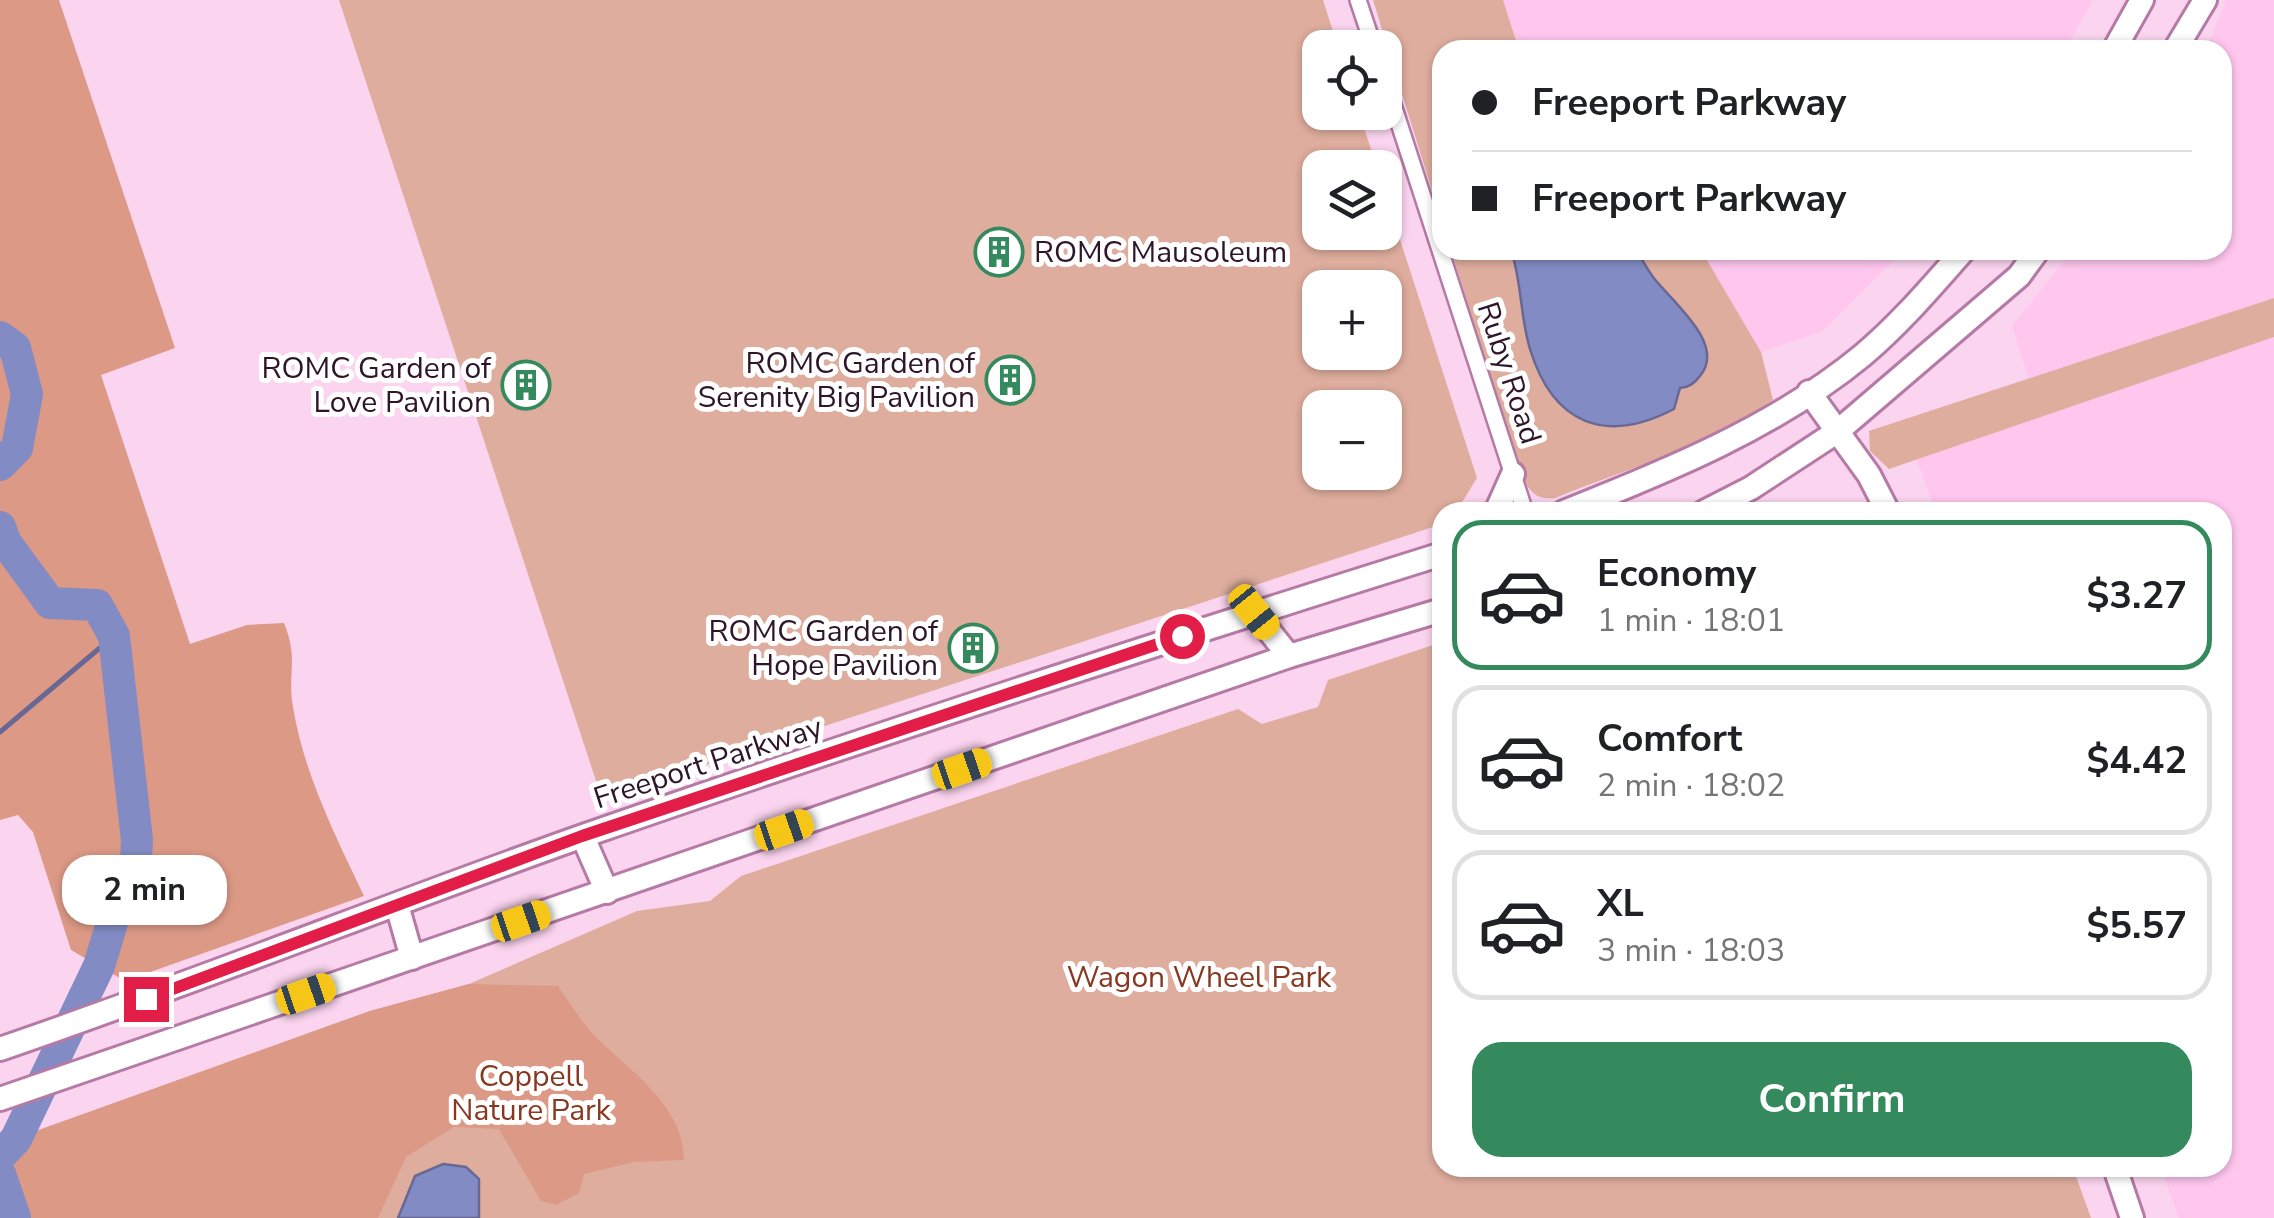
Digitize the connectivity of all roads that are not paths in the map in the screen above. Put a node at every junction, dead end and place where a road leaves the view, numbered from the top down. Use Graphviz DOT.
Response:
graph roads {
  1 [pos="1358,0"];
  2 [pos="2142,0"];
  3 [pos="2205,0"];
  4 [pos="1368,30"];
  5 [pos="2120,40"];
  6 [pos="2181,40"];
  7 [pos="1401,130"];
  8 [pos="1432,225"];
  9 [pos="1443,260"];
  10 [pos="1955,260"];
  11 [pos="2031,260"];
  12 [pos="1810,392"];
  13 [pos="1838,431"];
  14 [pos="1513,474"];
  15 [pos="1500,502"];
  16 [pos="1522,502"];
  17 [pos="1587,502"];
  18 [pos="1724,502"];
  19 [pos="1883,502"];
  20 [pos="1432,557"];
  21 [pos="1254,612"];
  22 [pos="1432,613"];
  23 [pos="1289,656"];
  24 [pos="1259,666"];
  25 [pos="582,836"];
  26 [pos="607,892"];
  27 [pos="397,906"];
  28 [pos="412,958"];
  29 [pos="0,1049"];
  30 [pos="0,1098"];
  31 [pos="2118,1177"];
  32 [pos="2132,1218"];
  1 -- 4 [label="street"];
  2 -- 5 [label="main road"];
  3 -- 6 [label="main road"];
  7 -- 8 [label="street, Ruby Road"];
  9 -- 14 [label="street, Ruby Road"];
  10 -- 12 [label="main road"];
  11 -- 13 [label="main road"];
  12 -- 13 [label="main road"];
  12 -- 17 [label="main road"];
  13 -- 18 [label="main road"];
  13 -- 19 [label="main road"];
  14 -- 15 [label="main road"];
  14 -- 16 [label="street, Ruby Road"];
  20 -- 21 [label="main road, Freeport Parkway"];
  21 -- 23 [label="main road"];
  21 -- 24 [label="main road"];
  21 -- 25 [label="main road, Freeport Parkway"];
  22 -- 23 [label="main road"];
  23 -- 24 [label="main road"];
  24 -- 26 [label="main road"];
  25 -- 26 [label="main road"];
  25 -- 27 [label="main road, Freeport Parkway"];
  26 -- 28 [label="main road"];
  27 -- 28 [label="main road"];
  27 -- 29 [label="main road, Freeport Parkway"];
  28 -- 30 [label="main road"];
  31 -- 32 [label="main road"];
}
